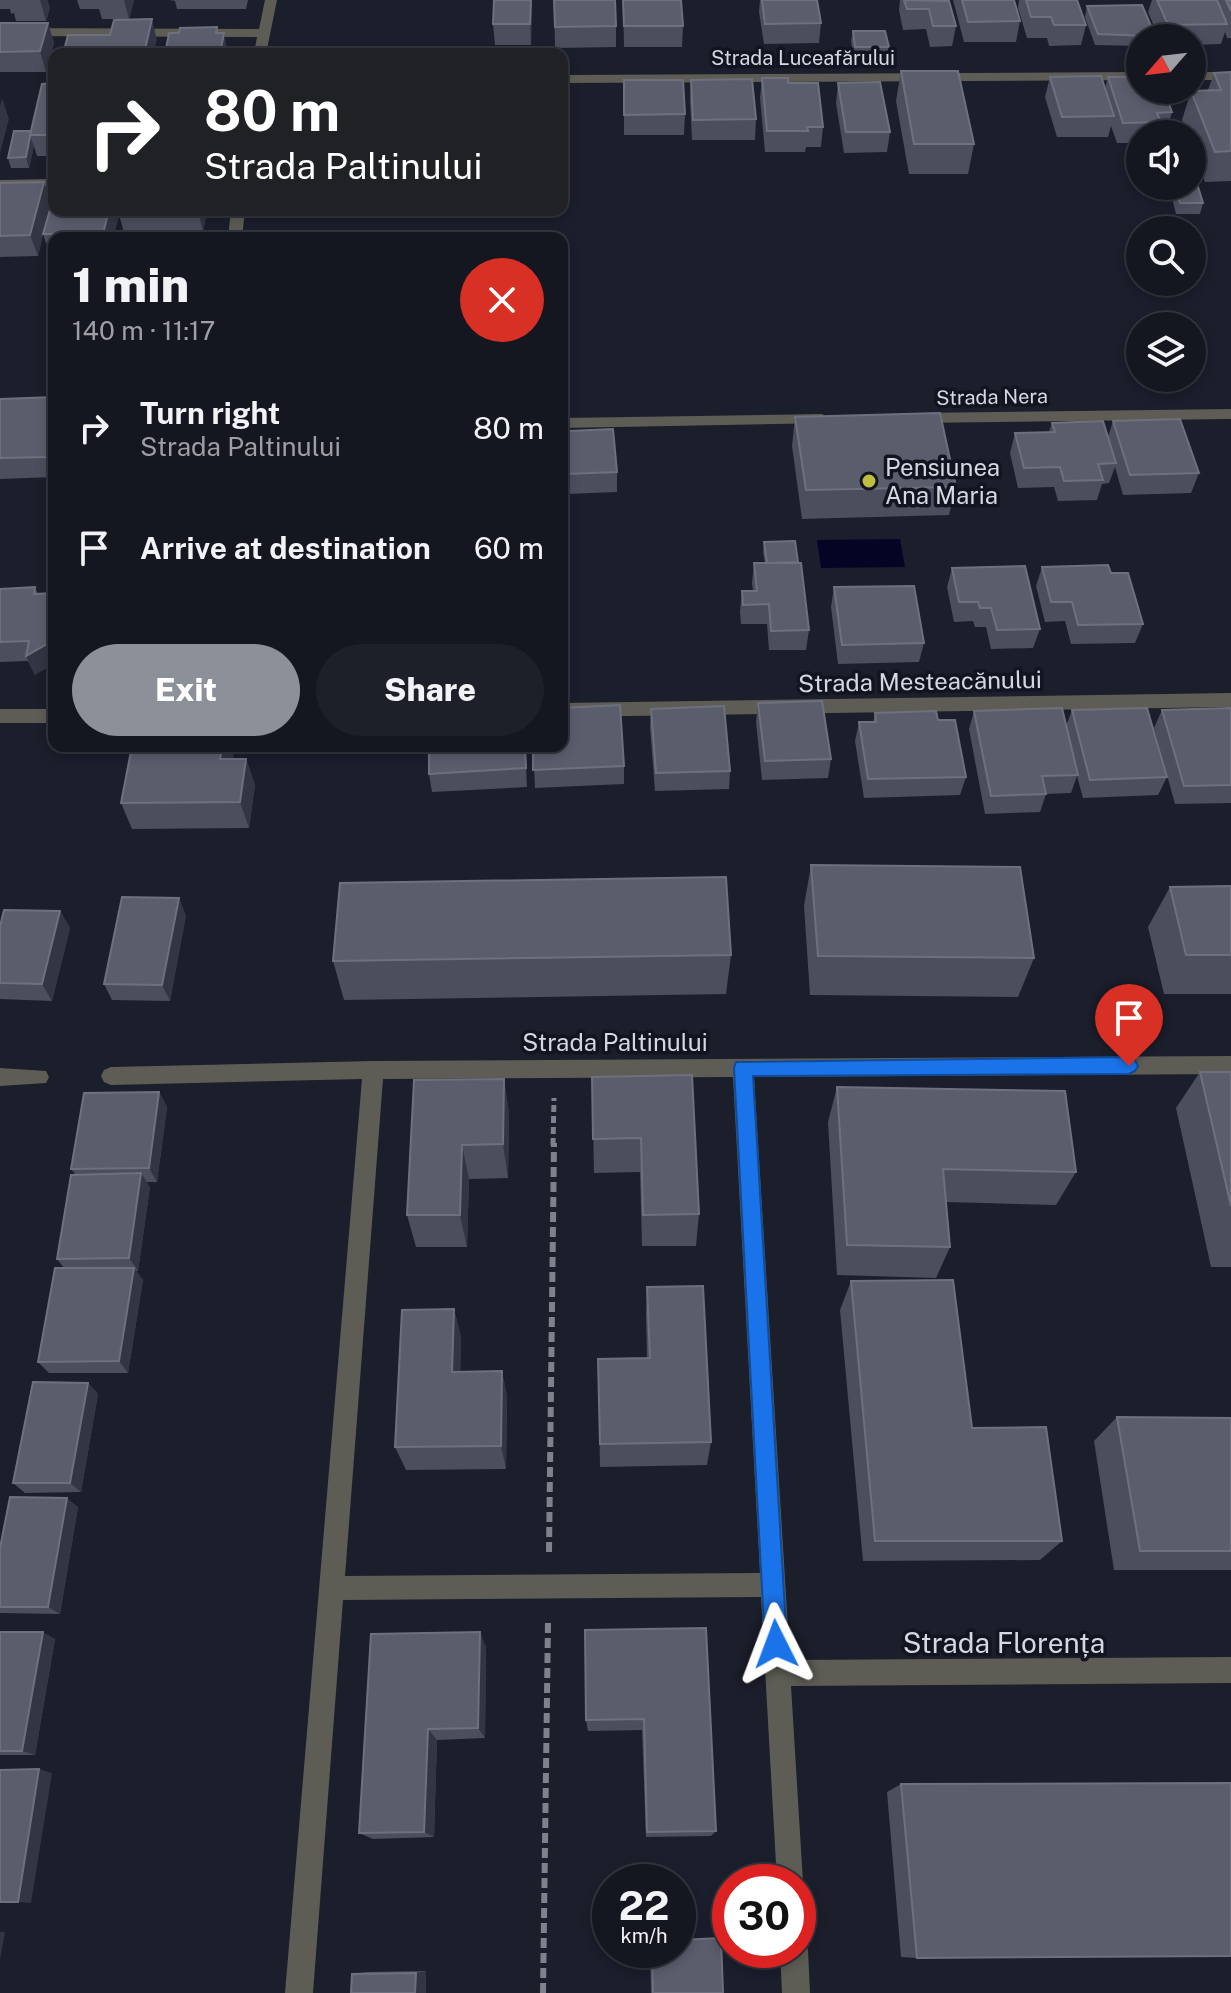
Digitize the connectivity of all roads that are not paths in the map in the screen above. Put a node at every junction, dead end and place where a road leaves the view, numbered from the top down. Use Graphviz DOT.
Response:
graph roads {
  1 [pos="271,0"];
  2 [pos="0,32"];
  3 [pos="264,33"];
  4 [pos="261,48"];
  5 [pos="1126,76"];
  6 [pos="1206,76"];
  7 [pos="1231,76"];
  8 [pos="568,79"];
  9 [pos="48,183"];
  10 [pos="0,184"];
  11 [pos="1231,414"];
  12 [pos="833,419"];
  13 [pos="896,419"];
  14 [pos="568,423"];
  15 [pos="1231,700"];
  16 [pos="568,710"];
  17 [pos="0,716"];
  18 [pos="48,716"];
  19 [pos="1231,1065"];
  20 [pos="743,1068"];
  21 [pos="373,1070"];
  22 [pos="111,1076"];
  23 [pos="0,1077"];
  24 [pos="39,1077"];
  25 [pos="773,1585"];
  26 [pos="332,1588"];
  27 [pos="1231,1670"];
  28 [pos="778,1673"];
  29 [pos="789,1864"];
  30 [pos="795,1968"];
  31 [pos="299,1993"];
  32 [pos="796,1993"];
  1 -- 3 [label="street"];
  2 -- 3 [label="street"];
  3 -- 4 [label="street"];
  5 -- 8 [label="street, Strada Luceafărului"];
  6 -- 7 [label="street"];
  9 -- 10 [label="street"];
  11 -- 13 [label="street, Strada Nera"];
  12 -- 14 [label="street"];
  15 -- 16 [label="street, Strada Mesteacănului"];
  17 -- 18 [label="street"];
  19 -- 20 [label="street, Strada Paltinului"];
  20 -- 21 [label="street, Strada Paltinului"];
  20 -- 25 [label="street"];
  21 -- 22 [label="street, Strada Paltinului"];
  21 -- 26 [label="street"];
  23 -- 24 [label="street"];
  25 -- 26 [label="street"];
  25 -- 28 [label="street"];
  26 -- 31 [label="street"];
  27 -- 28 [label="street, Strada Florența"];
  28 -- 29 [label="street"];
  30 -- 32 [label="street"];
}
